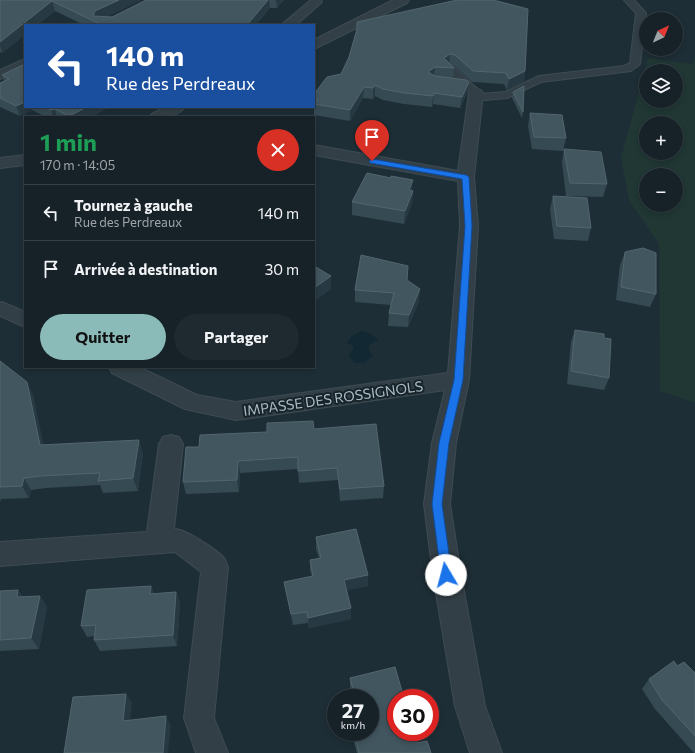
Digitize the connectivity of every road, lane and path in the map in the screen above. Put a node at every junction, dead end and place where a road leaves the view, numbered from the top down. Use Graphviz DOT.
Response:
graph roads {
  1 [pos="403,0"];
  2 [pos="629,0"];
  3 [pos="316,2"];
  4 [pos="289,24"];
  5 [pos="315,44"];
  6 [pos="24,63"];
  7 [pos="449,69"];
  8 [pos="0,75"];
  9 [pos="448,84"];
  10 [pos="473,92"];
  11 [pos="176,108"];
  12 [pos="159,116"];
  13 [pos="315,150"];
  14 [pos="24,160"];
  15 [pos="0,163"];
  16 [pos="466,177"];
  17 [pos="1,309"];
  18 [pos="24,320"];
  19 [pos="122,368"];
  20 [pos="458,380"];
  21 [pos="171,444"];
  22 [pos="159,543"];
  23 [pos="0,554"];
  24 [pos="212,753"];
  25 [pos="486,753"];
  1 -- 5 [label="street"];
  2 -- 10 [label="lane"];
  3 -- 4 [label="street"];
  6 -- 8 [label="street"];
  7 -- 10 [label="lane"];
  9 -- 10 [label="lane"];
  10 -- 16 [label="street"];
  11 -- 12 [label="street"];
  13 -- 16 [label="street"];
  14 -- 15 [label="street"];
  16 -- 20 [label="street"];
  17 -- 18 [label="street"];
  19 -- 20 [label="street, IMPASSE DES ROSSIGNOLS"];
  20 -- 25 [label="street"];
  21 -- 22 [label="street"];
  22 -- 23 [label="street"];
  22 -- 24 [label="street"];
}
